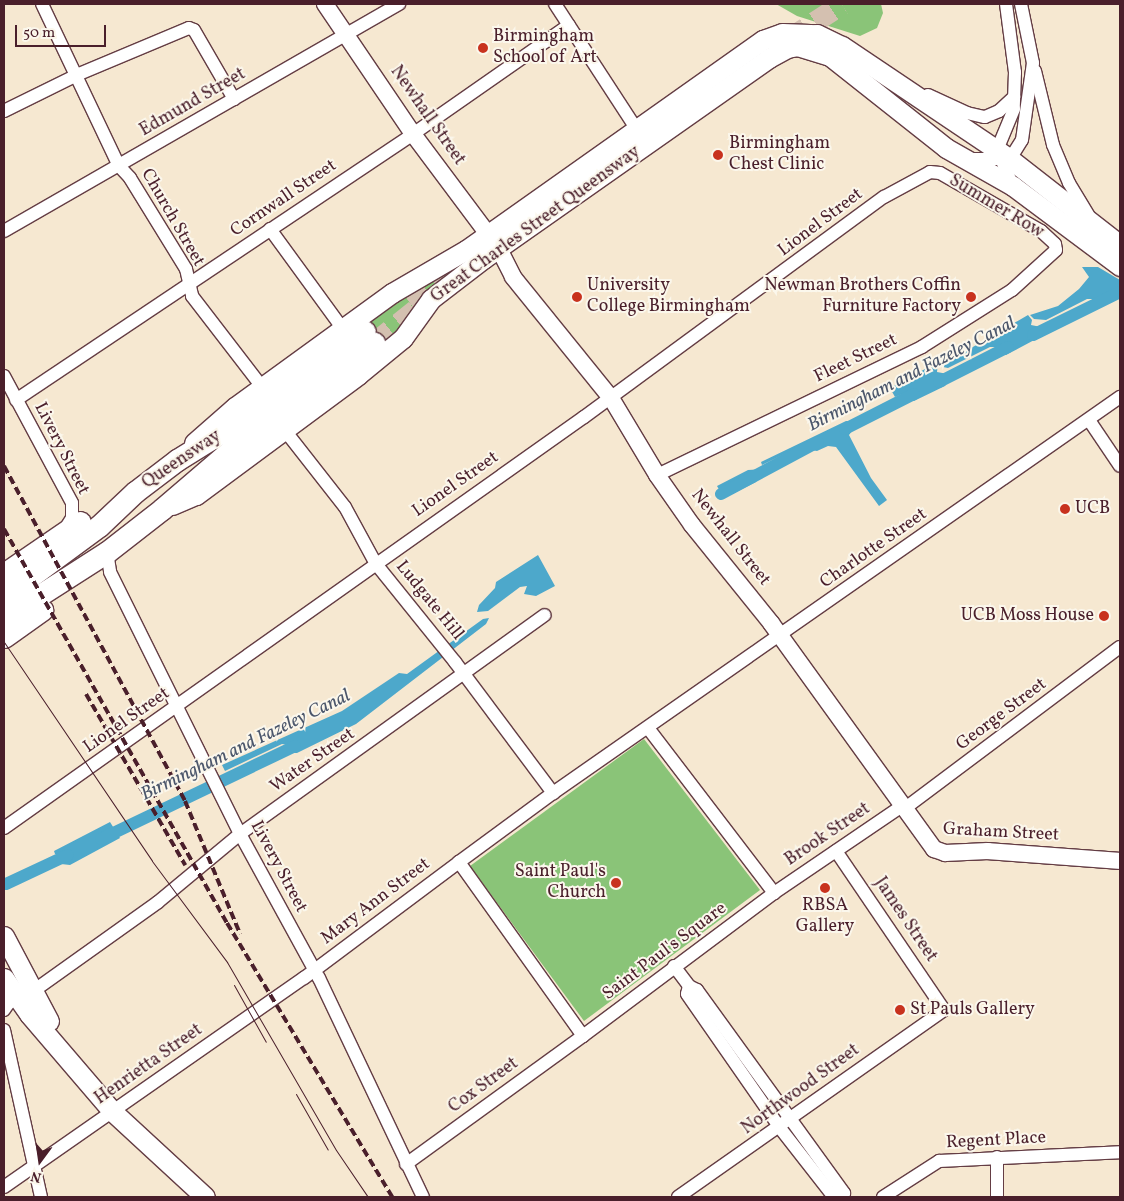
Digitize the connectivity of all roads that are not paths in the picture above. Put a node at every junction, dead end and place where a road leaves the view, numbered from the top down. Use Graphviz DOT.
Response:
graph roads {
  1 [pos="42,4"];
  2 [pos="325,4"];
  3 [pos="399,4"];
  4 [pos="555,4"];
  5 [pos="1005,4"];
  6 [pos="1021,4"];
  7 [pos="569,25"];
  8 [pos="346,36"];
  9 [pos="1033,64"];
  10 [pos="74,76"];
  11 [pos="888,77"];
  12 [pos="1014,97"];
  13 [pos="234,99"];
  14 [pos="4,110"];
  15 [pos="637,130"];
  16 [pos="413,134"];
  17 [pos="1003,156"];
  18 [pos="962,159"];
  19 [pos="119,166"];
  20 [pos="930,172"];
  21 [pos="1013,186"];
  22 [pos="1093,224"];
  23 [pos="270,229"];
  24 [pos="4,231"];
  25 [pos="488,234"];
  26 [pos="1120,245"];
  27 [pos="499,250"];
  28 [pos="1056,250"];
  29 [pos="1120,266"];
  30 [pos="190,284"];
  31 [pos="343,329"];
  32 [pos="4,376"];
  33 [pos="262,387"];
  34 [pos="611,398"];
  35 [pos="1120,398"];
  36 [pos="16,400"];
  37 [pos="1089,420"];
  38 [pos="283,428"];
  39 [pos="177,460"];
  40 [pos="1120,466"];
  41 [pos="657,475"];
  42 [pos="135,492"];
  43 [pos="162,510"];
  44 [pos="59,537"];
  45 [pos="107,552"];
  46 [pos="376,564"];
  47 [pos="4,574"];
  48 [pos="4,596"];
  49 [pos="545,615"];
  50 [pos="4,618"];
  51 [pos="4,637"];
  52 [pos="780,637"];
  53 [pos="1120,647"];
  54 [pos="465,675"];
  55 [pos="178,706"];
  56 [pos="648,728"];
  57 [pos="553,793"];
  58 [pos="903,807"];
  59 [pos="4,828"];
  60 [pos="240,834"];
  61 [pos="836,851"];
  62 [pos="1120,861"];
  63 [pos="459,862"];
  64 [pos="774,893"];
  65 [pos="4,936"];
  66 [pos="4,959"];
  67 [pos="674,966"];
  68 [pos="314,970"];
  69 [pos="6,980"];
  70 [pos="32,992"];
  71 [pos="4,1010"];
  72 [pos="944,1010"];
  73 [pos="4,1030"];
  74 [pos="583,1036"];
  75 [pos="75,1069"];
  76 [pos="113,1112"];
  77 [pos="786,1124"];
  78 [pos="1120,1152"];
  79 [pos="998,1157"];
  80 [pos="406,1164"];
  81 [pos="34,1168"];
  82 [pos="4,1188"];
  83 [pos="41,1197"];
  84 [pos="205,1197"];
  85 [pos="423,1197"];
  86 [pos="678,1197"];
  87 [pos="834,1197"];
  88 [pos="842,1197"];
  89 [pos="883,1197"];
  90 [pos="996,1197"];
  1 -- 10 [label="street, Church Street"];
  2 -- 8 [label="street, Newhall Street"];
  3 -- 8 [label="street, Edmund Street"];
  4 -- 7 [label="street"];
  5 -- 12 [label="street"];
  6 -- 9 [label="street"];
  7 -- 15 [label="street"];
  7 -- 16 [label="street, Cornwall Street"];
  8 -- 13 [label="street, Edmund Street"];
  8 -- 16 [label="street, Newhall Street"];
  9 -- 17 [label="street"];
  9 -- 22 [label="street"];
  10 -- 13 [label="street"];
  10 -- 14 [label="street"];
  10 -- 19 [label="street, Church Street"];
  11 -- 12 [label="street"];
  11 -- 15 [label="main road, Great Charles Street Queensway"];
  11 -- 17 [label="main road, Great Charles Street Queensway"];
  12 -- 17 [label="street"];
  13 -- 19 [label="street, Edmund Street"];
  15 -- 25 [label="main road, Great Charles Street Queensway"];
  16 -- 23 [label="street, Cornwall Street"];
  16 -- 25 [label="street, Newhall Street"];
  17 -- 18 [label="street"];
  17 -- 21 [label="street, Summer Row"];
  17 -- 22 [label="main road, Great Charles Street Queensway"];
  18 -- 21 [label="main road, Summer Row"];
  18 -- 27 [label="main road, Great Charles Street Queensway"];
  19 -- 24 [label="street, Edmund Street"];
  19 -- 30 [label="street, Church Street"];
  20 -- 28 [label="street, Summer Row"];
  20 -- 34 [label="street, Lionel Street"];
  21 -- 29 [label="main road, Summer Row"];
  22 -- 26 [label="main road"];
  23 -- 30 [label="street, Cornwall Street"];
  23 -- 31 [label="street"];
  25 -- 27 [label="street, Newhall Street"];
  25 -- 31 [label="main road, Great Charles Street Queensway"];
  27 -- 34 [label="street, Newhall Street"];
  27 -- 38 [label="main road, Great Charles Street Queensway"];
  28 -- 41 [label="street, Fleet Street"];
  30 -- 33 [label="street, Church Street"];
  30 -- 36 [label="street, Cornwall Street"];
  31 -- 33 [label="main road, Great Charles Street Queensway"];
  32 -- 36 [label="street, Livery Street"];
  33 -- 39 [label="main road, Great Charles Street Queensway"];
  34 -- 41 [label="street, Newhall Street"];
  34 -- 46 [label="street, Lionel Street"];
  35 -- 37 [label="street, Charlotte Street"];
  36 -- 44 [label="street, Livery Street"];
  37 -- 40 [label="street"];
  37 -- 52 [label="street, Charlotte Street"];
  38 -- 43 [label="main road, Great Charles Street Queensway"];
  38 -- 46 [label="street, Ludgate Hill"];
  39 -- 42 [label="highway, Queensway"];
  39 -- 43 [label="highway, Queensway"];
  41 -- 52 [label="street, Newhall Street"];
  42 -- 44 [label="highway"];
  42 -- 48 [label="highway, Queensway"];
  43 -- 45 [label="highway, Great Charles Street Queensway"];
  44 -- 47 [label="highway"];
  45 -- 50 [label="highway"];
  45 -- 51 [label="highway"];
  45 -- 55 [label="street, Livery Street"];
  46 -- 54 [label="street, Ludgate Hill"];
  46 -- 55 [label="street, Lionel Street"];
  49 -- 54 [label="street, Water Street"];
  52 -- 56 [label="street, Charlotte Street"];
  52 -- 58 [label="street, Newhall Street"];
  53 -- 58 [label="street, George Street"];
  54 -- 57 [label="street, Ludgate Hill"];
  54 -- 60 [label="street, Water Street"];
  55 -- 59 [label="street, Lionel Street"];
  55 -- 60 [label="street, Livery Street"];
  56 -- 57 [label="street"];
  56 -- 64 [label="street"];
  57 -- 63 [label="street"];
  58 -- 61 [label="street, Brook Street"];
  58 -- 62 [label="street, Graham Street"];
  60 -- 68 [label="street, Livery Street"];
  60 -- 70 [label="street, Water Street"];
  61 -- 64 [label="street, Brook Street"];
  61 -- 72 [label="street, James Street"];
  63 -- 68 [label="street, Mary Ann Street"];
  63 -- 74 [label="street"];
  64 -- 67 [label="street, Saint Paul's Square"];
  65 -- 70 [label="main road"];
  66 -- 69 [label="main road"];
  67 -- 74 [label="street, Saint Paul's Square"];
  67 -- 77 [label="street"];
  68 -- 76 [label="street, Henrietta Street"];
  68 -- 80 [label="street, Livery Street"];
  69 -- 71 [label="street"];
  69 -- 75 [label="main road"];
  70 -- 75 [label="main road"];
  72 -- 77 [label="street, Northwood Street"];
  73 -- 81 [label="street"];
  74 -- 80 [label="street, Cox Street"];
  75 -- 76 [label="main road"];
  76 -- 81 [label="street, Henrietta Street"];
  76 -- 84 [label="main road"];
  77 -- 86 [label="street, Northwood Street"];
  77 -- 87 [label="street"];
  77 -- 88 [label="street"];
  78 -- 79 [label="street, Regent Place"];
  79 -- 89 [label="street, Regent Place"];
  79 -- 90 [label="street"];
  80 -- 85 [label="street, Livery Street"];
  81 -- 82 [label="street, Henrietta Street"];
  81 -- 83 [label="street"];
}
